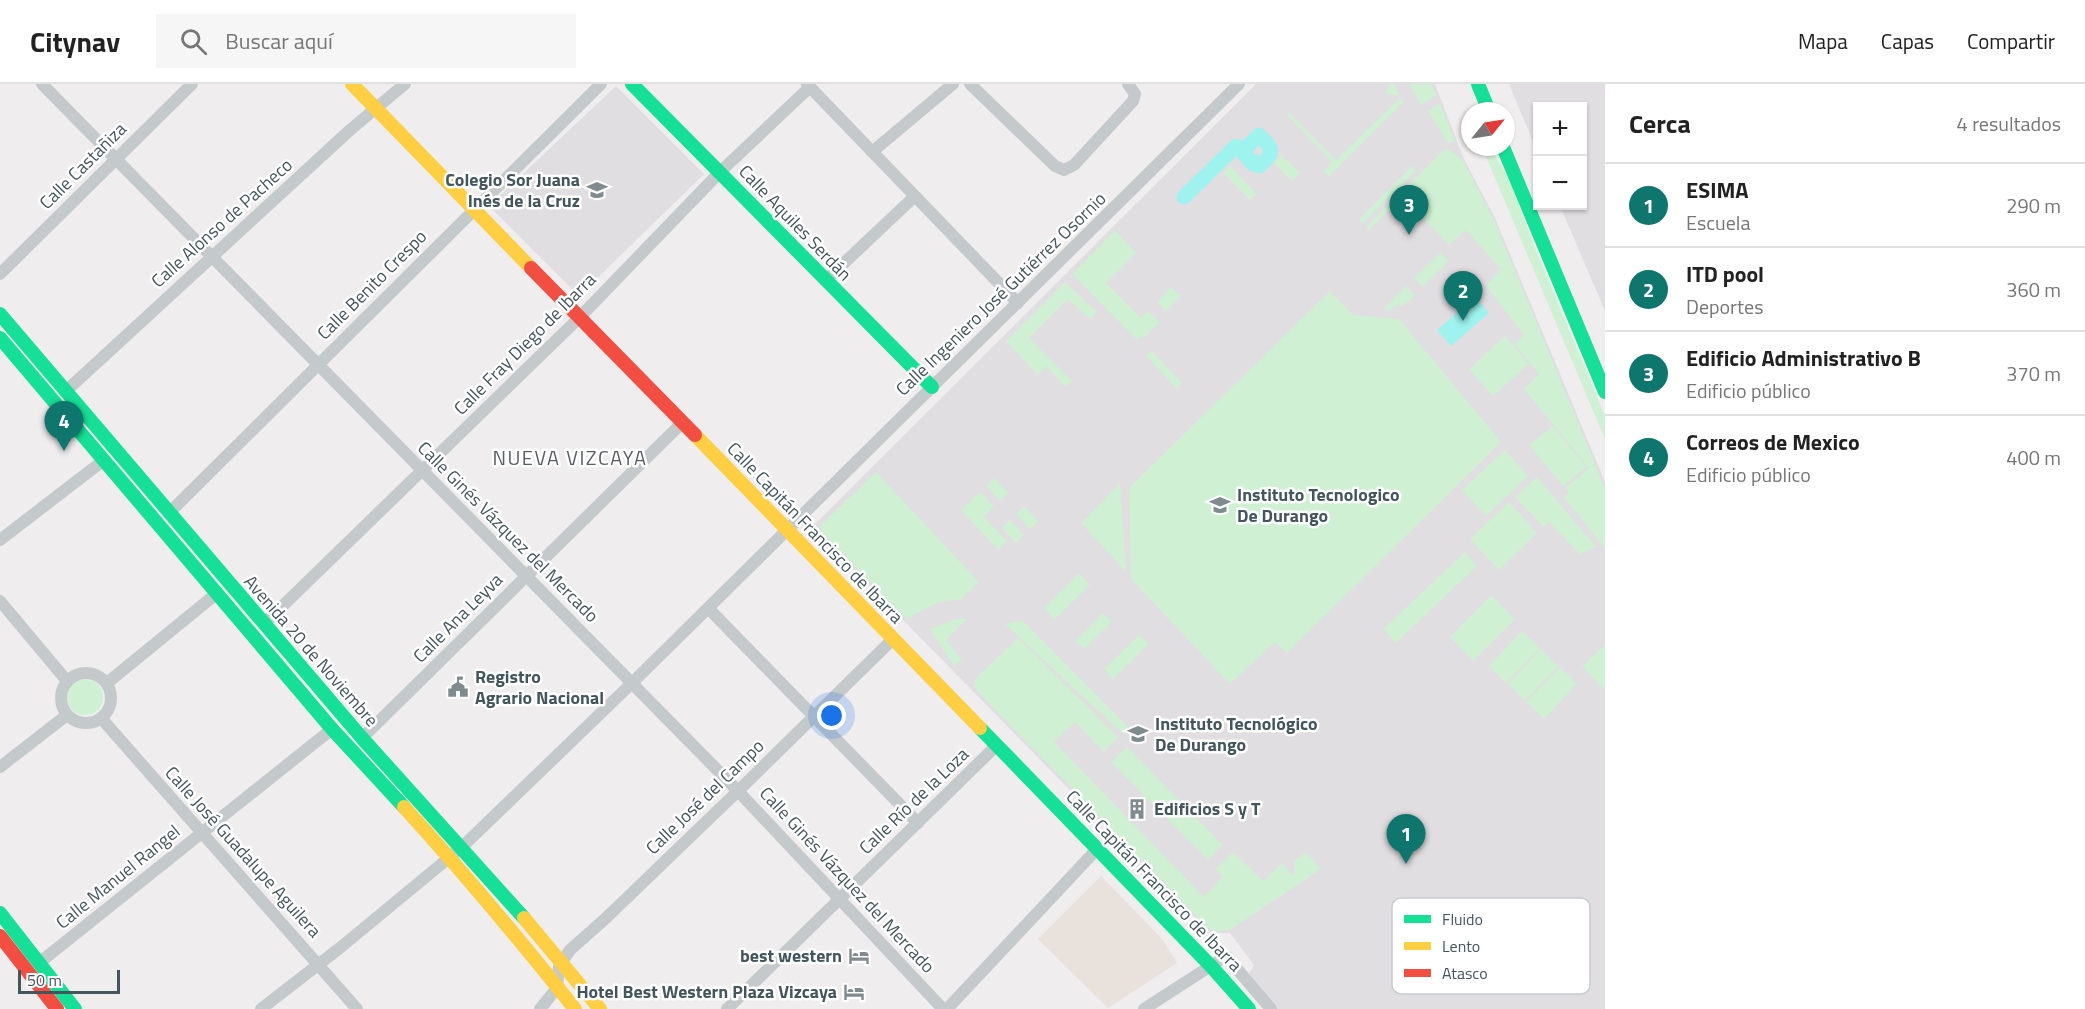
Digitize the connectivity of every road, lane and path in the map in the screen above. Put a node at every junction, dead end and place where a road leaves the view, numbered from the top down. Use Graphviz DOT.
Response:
graph roads {
  1 [pos="42,84"];
  2 [pos="192,84"];
  3 [pos="352,84"];
  4 [pos="405,84"];
  5 [pos="601,84"];
  6 [pos="632,84"];
  7 [pos="953,84"];
  8 [pos="970,84"];
  9 [pos="1128,84"];
  10 [pos="1239,84"];
  11 [pos="1478,84"];
  12 [pos="809,85"];
  13 [pos="1485,102"];
  14 [pos="376,108"];
  15 [pos="872,152"];
  16 [pos="1507,156"];
  17 [pos="115,159"];
  18 [pos="721,171"];
  19 [pos="915,196"];
  20 [pos="475,209"];
  21 [pos="212,257"];
  22 [pos="0,274"];
  23 [pos="825,281"];
  24 [pos="1018,303"];
  25 [pos="0,314"];
  26 [pos="580,316"];
  27 [pos="0,338"];
  28 [pos="318,364"];
  29 [pos="932,387"];
  30 [pos="66,391"];
  31 [pos="1605,392"];
  32 [pos="683,422"];
  33 [pos="104,460"];
  34 [pos="422,470"];
  35 [pos="169,513"];
  36 [pos="788,530"];
  37 [pos="0,540"];
  38 [pos="526,576"];
  39 [pos="216,594"];
  40 [pos="0,602"];
  41 [pos="708,608"];
  42 [pos="264,624"];
  43 [pos="893,639"];
  44 [pos="67,681"];
  45 [pos="106,683"];
  46 [pos="632,683"];
  47 [pos="67,715"];
  48 [pos="814,717"];
  49 [pos="101,718"];
  50 [pos="332,729"];
  51 [pos="362,738"];
  52 [pos="997,745"];
  53 [pos="0,767"];
  54 [pos="738,791"];
  55 [pos="918,824"];
  56 [pos="201,833"];
  57 [pos="462,847"];
  58 [pos="1098,848"];
  59 [pos="450,858"];
  60 [pos="839,899"];
  61 [pos="2,921"];
  62 [pos="0,936"];
  63 [pos="562,961"];
  64 [pos="39,963"];
  65 [pos="319,965"];
  66 [pos="1210,965"];
  67 [pos="557,987"];
  68 [pos="57,1009"];
  69 [pos="75,1009"];
  70 [pos="261,1009"];
  71 [pos="357,1009"];
  72 [pos="540,1009"];
  73 [pos="575,1009"];
  74 [pos="600,1009"];
  75 [pos="727,1009"];
  76 [pos="945,1009"];
  77 [pos="1144,1009"];
  78 [pos="1249,1009"];
  79 [pos="1270,1009"];
  1 -- 17 [label="street, Calle Ginés Vázquez del Mercado"];
  2 -- 17 [label="street, Calle Castañiza"];
  3 -- 14 [label="main road, Calle Capitán Francisco de Ibarra"];
  4 -- 14 [label="street, Calle Alonso de Pacheco"];
  5 -- 20 [label="street, Calle Benito Crespo"];
  6 -- 18 [label="main road, Calle Aquiles Serdán"];
  7 -- 15 [label="street"];
  8 -- 9 [label="street"];
  10 -- 24 [label="street, Calle Ingeniero José Gutiérrez Osornio"];
  11 -- 13 [label="main road"];
  12 -- 15 [label="street"];
  12 -- 18 [label="street, Calle Fray Diego de Ibarra"];
  14 -- 20 [label="main road, Calle Capitán Francisco de Ibarra"];
  14 -- 21 [label="street, Calle Alonso de Pacheco"];
  15 -- 19 [label="street"];
  16 -- 31 [label="main road"];
  17 -- 21 [label="street, Calle Ginés Vázquez del Mercado"];
  17 -- 22 [label="street, Calle Castañiza"];
  18 -- 23 [label="main road, Calle Aquiles Serdán"];
  18 -- 26 [label="street, Calle Fray Diego de Ibarra"];
  19 -- 23 [label="street"];
  19 -- 24 [label="street"];
  20 -- 26 [label="main road, Calle Capitán Francisco de Ibarra"];
  20 -- 28 [label="street, Calle Benito Crespo"];
  21 -- 28 [label="street, Calle Ginés Vázquez del Mercado"];
  21 -- 30 [label="street, Calle Alonso de Pacheco"];
  23 -- 29 [label="main road, Calle Aquiles Serdán"];
  24 -- 29 [label="street, Calle Ingeniero José Gutiérrez Osornio"];
  25 -- 30 [label="main road, Avenida 20 de Noviembre"];
  26 -- 32 [label="main road, Calle Capitán Francisco de Ibarra"];
  26 -- 34 [label="street, Calle Fray Diego de Ibarra"];
  27 -- 33 [label="main road, Avenida 20 de Noviembre"];
  28 -- 34 [label="street, Calle Ginés Vázquez del Mercado"];
  28 -- 35 [label="street, Calle Benito Crespo"];
  29 -- 36 [label="street, Calle Ingeniero José Gutiérrez Osornio"];
  30 -- 35 [label="main road, Avenida 20 de Noviembre"];
  32 -- 36 [label="main road, Calle Capitán Francisco de Ibarra"];
  32 -- 38 [label="street, Calle Ana Leyva"];
  33 -- 37 [label="street"];
  33 -- 39 [label="main road, Avenida 20 de Noviembre"];
  34 -- 38 [label="street, Calle Ginés Vázquez del Mercado"];
  34 -- 42 [label="street, Calle Fray Diego de Ibarra"];
  35 -- 42 [label="main road, Avenida 20 de Noviembre"];
  36 -- 41 [label="street, Calle Ingeniero José Gutiérrez Osornio"];
  36 -- 43 [label="main road, Calle Capitán Francisco de Ibarra"];
  38 -- 46 [label="street, Calle Ginés Vázquez del Mercado"];
  38 -- 51 [label="street, Calle Ana Leyva"];
  39 -- 45 [label="street"];
  39 -- 50 [label="main road, Avenida 20 de Noviembre"];
  40 -- 44 [label="street"];
  41 -- 46 [label="street, Calle Ingeniero José Gutiérrez Osornio"];
  41 -- 48 [label="street"];
  42 -- 51 [label="main road, Avenida 20 de Noviembre"];
  43 -- 48 [label="street, Calle José del Campo"];
  43 -- 52 [label="main road, Calle Capitán Francisco de Ibarra"];
  44 -- 45 [label="street"];
  44 -- 47 [label="street"];
  45 -- 49 [label="street"];
  46 -- 54 [label="street, Calle Ginés Vázquez del Mercado"];
  46 -- 57 [label="street, Calle Ingeniero José Gutiérrez Osornio"];
  47 -- 49 [label="street"];
  47 -- 53 [label="street"];
  48 -- 54 [label="street, Calle José del Campo"];
  48 -- 55 [label="street"];
  49 -- 56 [label="street, Calle José Guadalupe Aguilera"];
  50 -- 56 [label="street, Calle Manuel Rangel"];
  50 -- 59 [label="main road, Avenida 20 de Noviembre"];
  51 -- 57 [label="main road, Avenida 20 de Noviembre"];
  52 -- 55 [label="street, Calle Río de la Loza"];
  52 -- 58 [label="main road, Calle Capitán Francisco de Ibarra"];
  54 -- 60 [label="street, Calle Ginés Vázquez del Mercado"];
  54 -- 63 [label="street, Calle José del Campo"];
  55 -- 60 [label="street, Calle Río de la Loza"];
  56 -- 64 [label="street, Calle Manuel Rangel"];
  56 -- 65 [label="street, Calle José Guadalupe Aguilera"];
  57 -- 59 [label="street, Calle Ingeniero José Gutiérrez Osornio"];
  57 -- 63 [label="main road, Avenida 20 de Noviembre"];
  58 -- 66 [label="main road, Calle Capitán Francisco de Ibarra"];
  58 -- 76 [label="street"];
  59 -- 65 [label="street, Calle Ingeniero José Gutiérrez Osornio"];
  59 -- 67 [label="main road, Avenida 20 de Noviembre"];
  60 -- 75 [label="street, Calle Río de la Loza"];
  60 -- 76 [label="street, Calle Ginés Vázquez del Mercado"];
  61 -- 64 [label="main road"];
  62 -- 68 [label="main road"];
  63 -- 67 [label="street"];
  63 -- 74 [label="main road, Avenida 20 de Noviembre"];
  64 -- 69 [label="main road"];
  65 -- 70 [label="street, Calle Ingeniero José Gutiérrez Osornio"];
  65 -- 71 [label="street, Calle José Guadalupe Aguilera"];
  66 -- 77 [label="street"];
  66 -- 78 [label="main road, Calle Capitán Francisco de Ibarra"];
  66 -- 79 [label="street"];
  67 -- 72 [label="street"];
  67 -- 73 [label="main road, Avenida 20 de Noviembre"];
}
